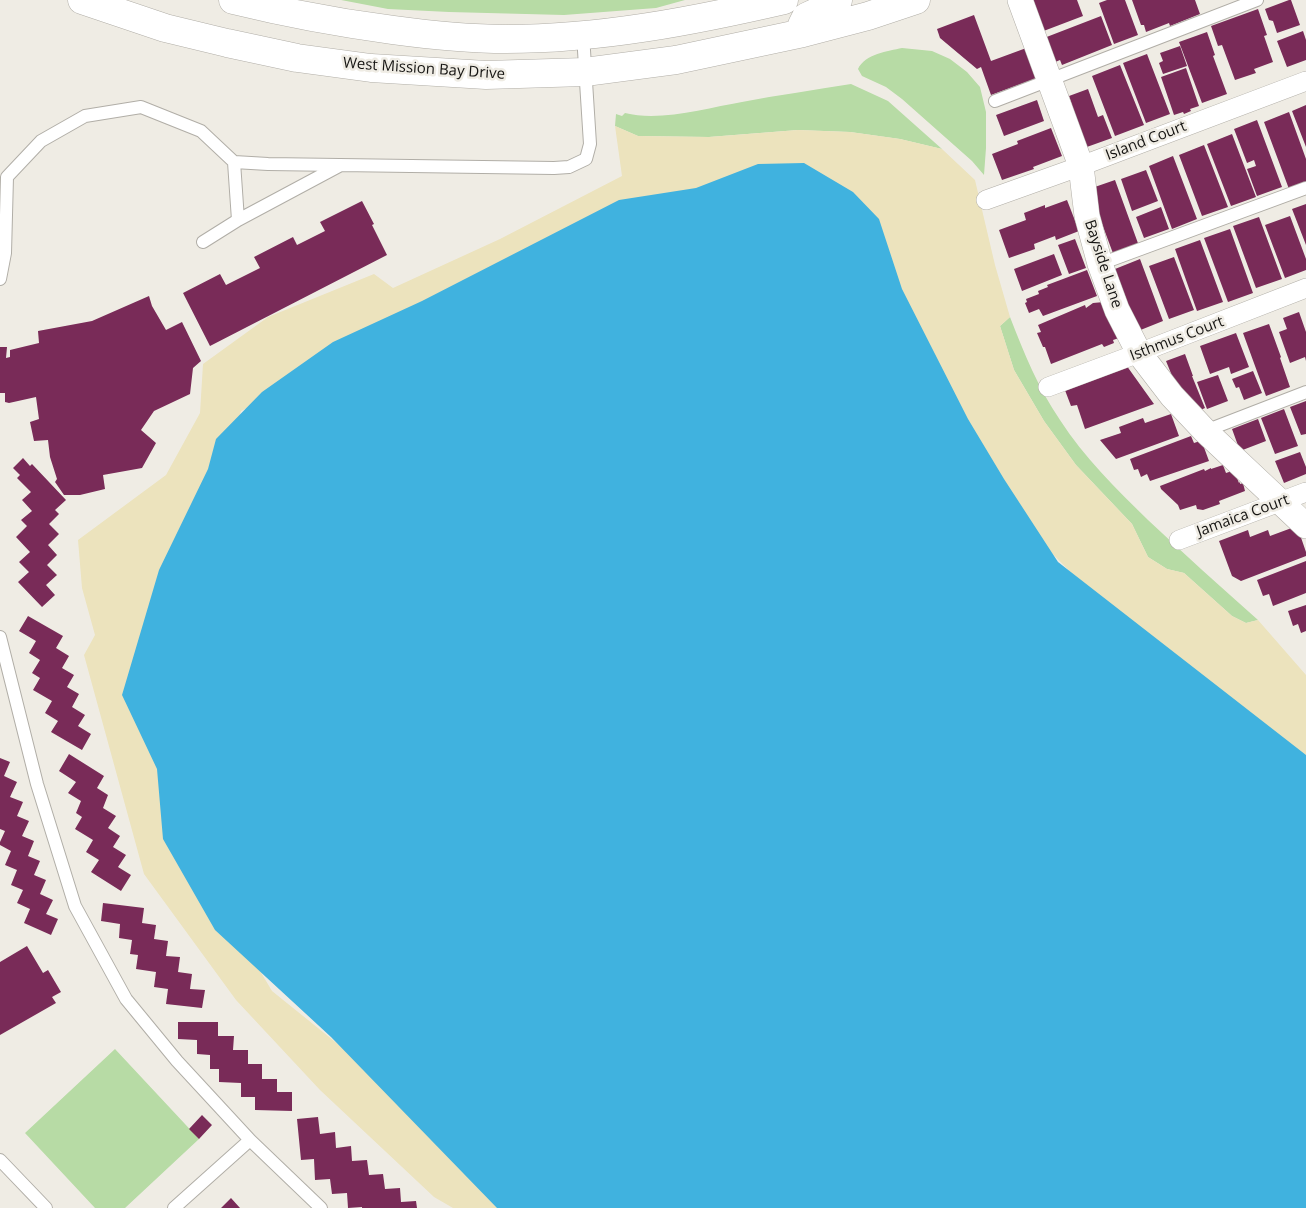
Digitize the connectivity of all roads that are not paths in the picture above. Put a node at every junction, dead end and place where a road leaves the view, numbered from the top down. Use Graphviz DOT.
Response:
graph roads {
  1 [pos="82,0"];
  2 [pos="233,0"];
  3 [pos="784,0"];
  4 [pos="838,0"];
  5 [pos="916,0"];
  6 [pos="1020,0"];
  7 [pos="1256,0"];
  8 [pos="1232,4"];
  9 [pos="803,33"];
  10 [pos="583,36"];
  11 [pos="585,72"];
  12 [pos="1050,80"];
  13 [pos="1306,81"];
  14 [pos="995,101"];
  15 [pos="234,162"];
  16 [pos="340,165"];
  17 [pos="1080,166"];
  18 [pos="1306,188"];
  19 [pos="986,200"];
  20 [pos="238,220"];
  21 [pos="203,242"];
  22 [pos="1100,264"];
  23 [pos="0,279"];
  24 [pos="1306,288"];
  25 [pos="1139,353"];
  26 [pos="1048,387"];
  27 [pos="1306,392"];
  28 [pos="1206,431"];
  29 [pos="1306,492"];
  30 [pos="1281,502"];
  31 [pos="1306,526"];
  32 [pos="1179,540"];
  33 [pos="0,637"];
  34 [pos="250,1140"];
  35 [pos="0,1160"];
  36 [pos="46,1208"];
  37 [pos="174,1208"];
  38 [pos="321,1208"];
  1 -- 11 [label="main road, West Mission Bay Drive"];
  2 -- 10 [label="main road"];
  3 -- 10 [label="main road"];
  4 -- 9 [label="main road"];
  5 -- 9 [label="main road, West Mission Bay Drive"];
  6 -- 12 [label="street, Bayside Lane"];
  7 -- 8 [label="lane"];
  8 -- 12 [label="lane"];
  9 -- 11 [label="main road, West Mission Bay Drive"];
  10 -- 11 [label="lane"];
  11 -- 16 [label="lane"];
  12 -- 14 [label="lane"];
  12 -- 17 [label="street, Bayside Lane"];
  13 -- 17 [label="street, Island Court"];
  15 -- 16 [label="lane"];
  15 -- 20 [label="lane"];
  15 -- 23 [label="lane"];
  16 -- 20 [label="lane"];
  17 -- 19 [label="street, Island Court"];
  17 -- 22 [label="street, Bayside Lane"];
  18 -- 22 [label="lane"];
  20 -- 21 [label="lane"];
  22 -- 25 [label="street, Bayside Lane"];
  24 -- 25 [label="street, Isthmus Court"];
  25 -- 26 [label="street, Isthmus Court"];
  25 -- 28 [label="street, Bayside Lane"];
  27 -- 28 [label="lane"];
  28 -- 30 [label="street, Bayside Lane"];
  29 -- 30 [label="street, Jamaica Court"];
  30 -- 31 [label="street, Bayside Lane"];
  30 -- 32 [label="street, Jamaica Court"];
  33 -- 34 [label="lane"];
  34 -- 37 [label="lane"];
  34 -- 38 [label="lane"];
  35 -- 36 [label="lane"];
}
